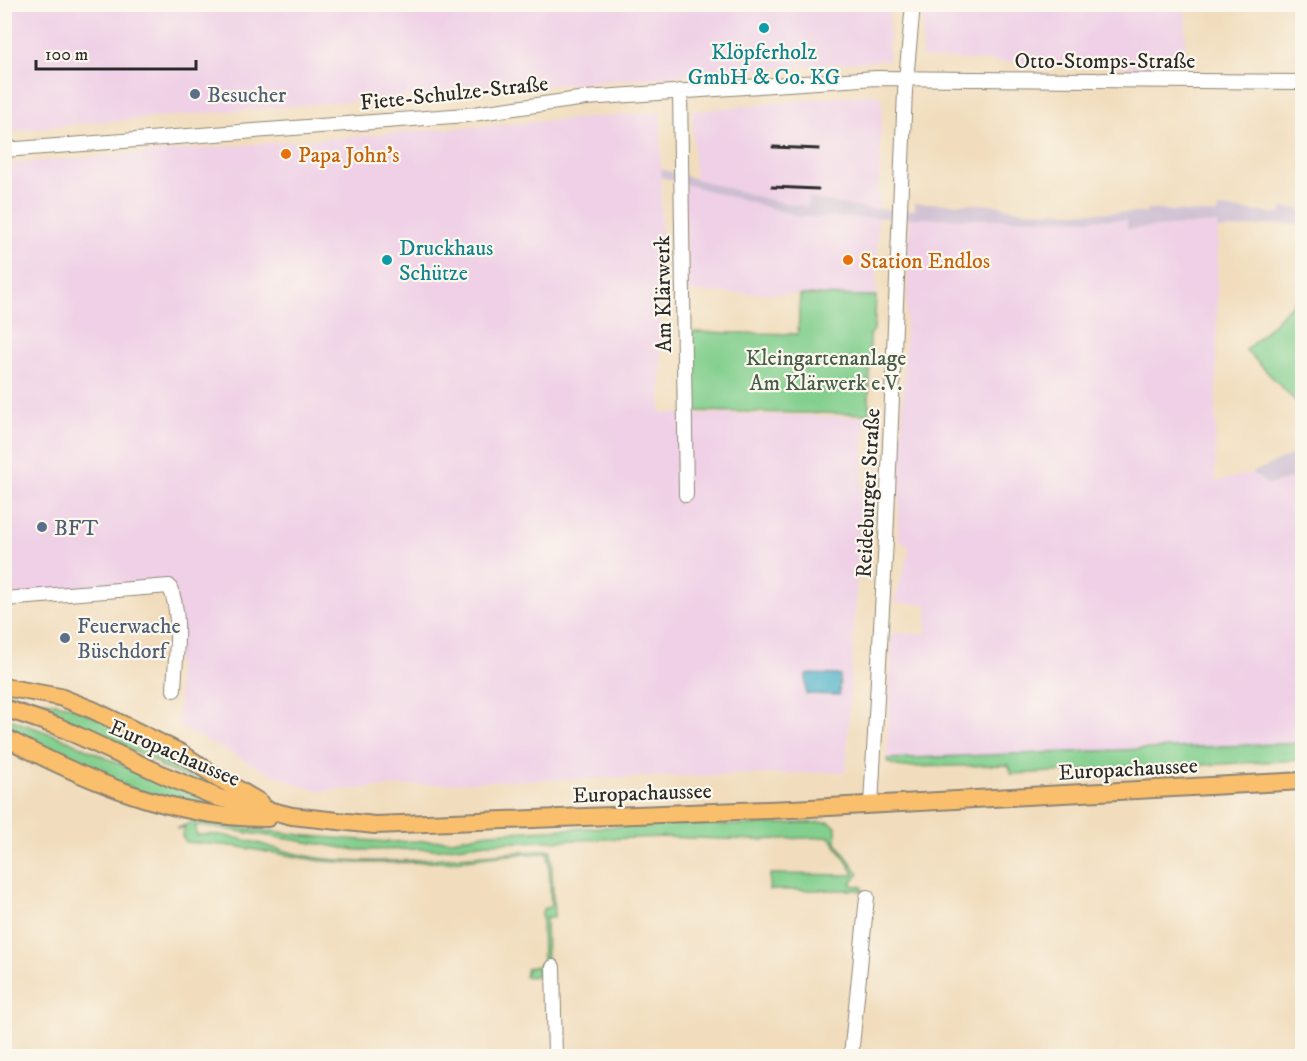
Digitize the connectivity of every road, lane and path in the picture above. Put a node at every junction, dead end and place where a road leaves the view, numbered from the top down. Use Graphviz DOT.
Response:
graph roads {
  1 [pos="913,4"];
  2 [pos="908,79"];
  3 [pos="1302,82"];
  4 [pos="680,91"];
  5 [pos="4,150"];
  6 [pos="686,495"];
  7 [pos="4,599"];
  8 [pos="4,687"];
  9 [pos="174,690"];
  10 [pos="4,708"];
  11 [pos="8,741"];
  12 [pos="1302,782"];
  13 [pos="871,804"];
  14 [pos="292,816"];
  15 [pos="867,897"];
  16 [pos="553,967"];
  17 [pos="555,1056"];
  18 [pos="851,1056"];
  1 -- 2 [label="street, Reideburger Straße"];
  2 -- 3 [label="street, Otto-Stomps-Straße"];
  2 -- 4 [label="street, Fiete-Schulze-Straße"];
  2 -- 13 [label="street, Reideburger Straße"];
  4 -- 5 [label="street, Fiete-Schulze-Straße"];
  4 -- 6 [label="street, Am Klärwerk"];
  7 -- 9 [label="street"];
  8 -- 14 [label="main road"];
  10 -- 14 [label="main road, Europachaussee"];
  11 -- 14 [label="main road"];
  12 -- 13 [label="main road, Europachaussee"];
  13 -- 14 [label="main road, Europachaussee"];
  15 -- 18 [label="street"];
  16 -- 17 [label="street"];
}
